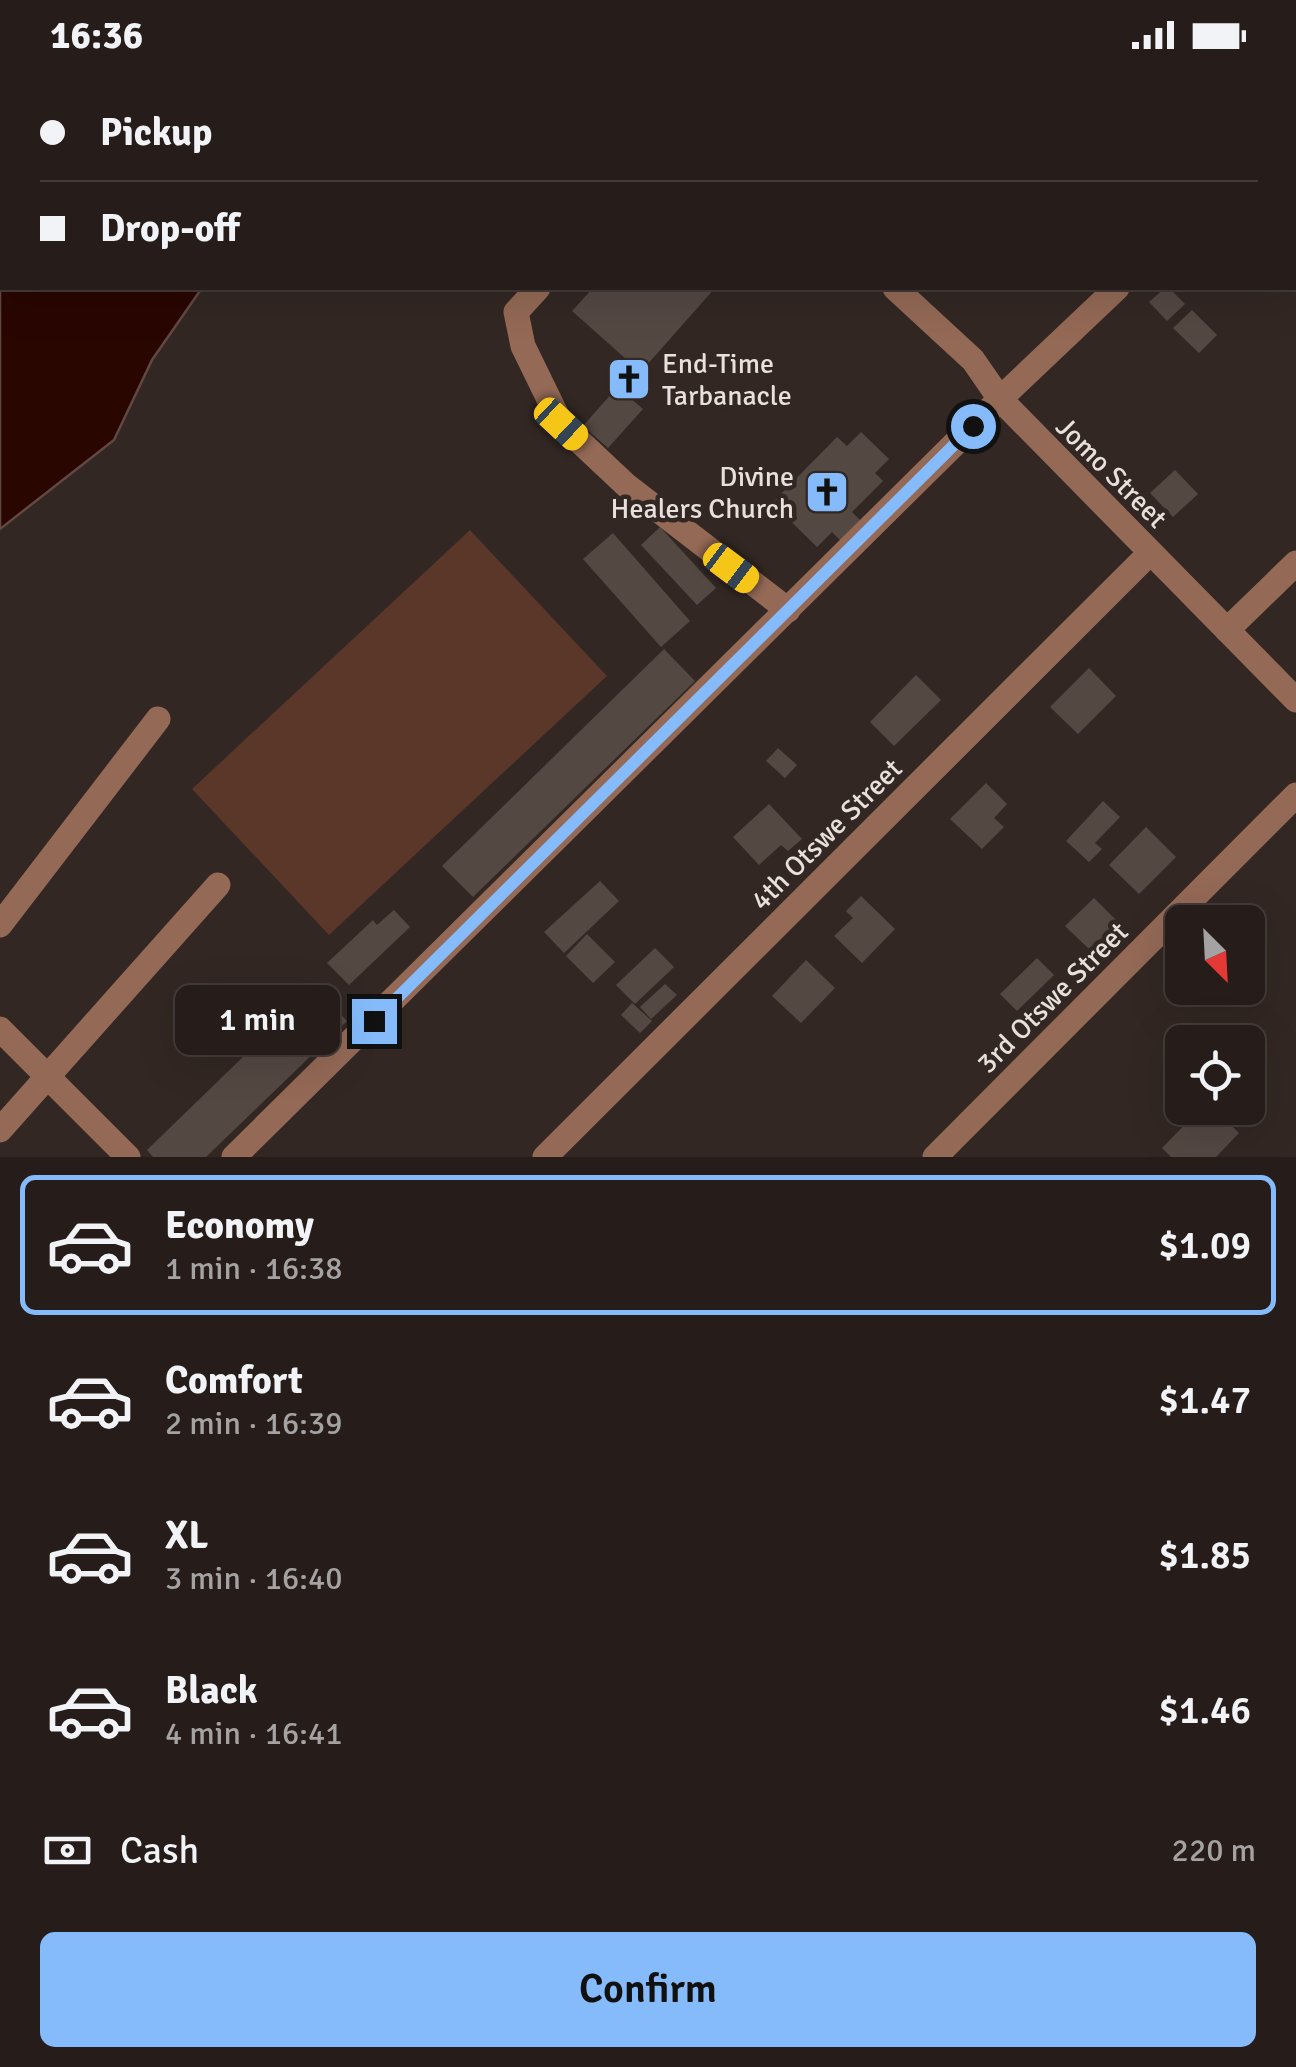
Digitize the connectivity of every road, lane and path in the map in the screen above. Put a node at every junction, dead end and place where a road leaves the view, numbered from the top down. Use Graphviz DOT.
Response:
graph roads {
  1 [pos="536,290"];
  2 [pos="897,290"];
  3 [pos="1115,290"];
  4 [pos="1000,399"];
  5 [pos="1150,553"];
  6 [pos="1296,564"];
  7 [pos="788,610"];
  8 [pos="1227,630"];
  9 [pos="1296,700"];
  10 [pos="158,719"];
  11 [pos="1296,795"];
  12 [pos="218,885"];
  13 [pos="0,925"];
  14 [pos="0,1030"];
  15 [pos="49,1078"];
  16 [pos="0,1130"];
  17 [pos="128,1157"];
  18 [pos="234,1157"];
  19 [pos="545,1157"];
  20 [pos="935,1157"];
  1 -- 7 [label="street"];
  2 -- 4 [label="street, Jomo Street"];
  3 -- 4 [label="street"];
  4 -- 5 [label="street, Jomo Street"];
  4 -- 7 [label="street"];
  5 -- 8 [label="street, Jomo Street"];
  5 -- 19 [label="street, 4th Otswe Street"];
  6 -- 8 [label="street"];
  7 -- 18 [label="street"];
  8 -- 9 [label="street, Jomo Street"];
  10 -- 13 [label="street"];
  11 -- 20 [label="street, 3rd Otswe Street"];
  12 -- 15 [label="street"];
  14 -- 15 [label="street"];
  15 -- 16 [label="street"];
  15 -- 17 [label="street"];
}
